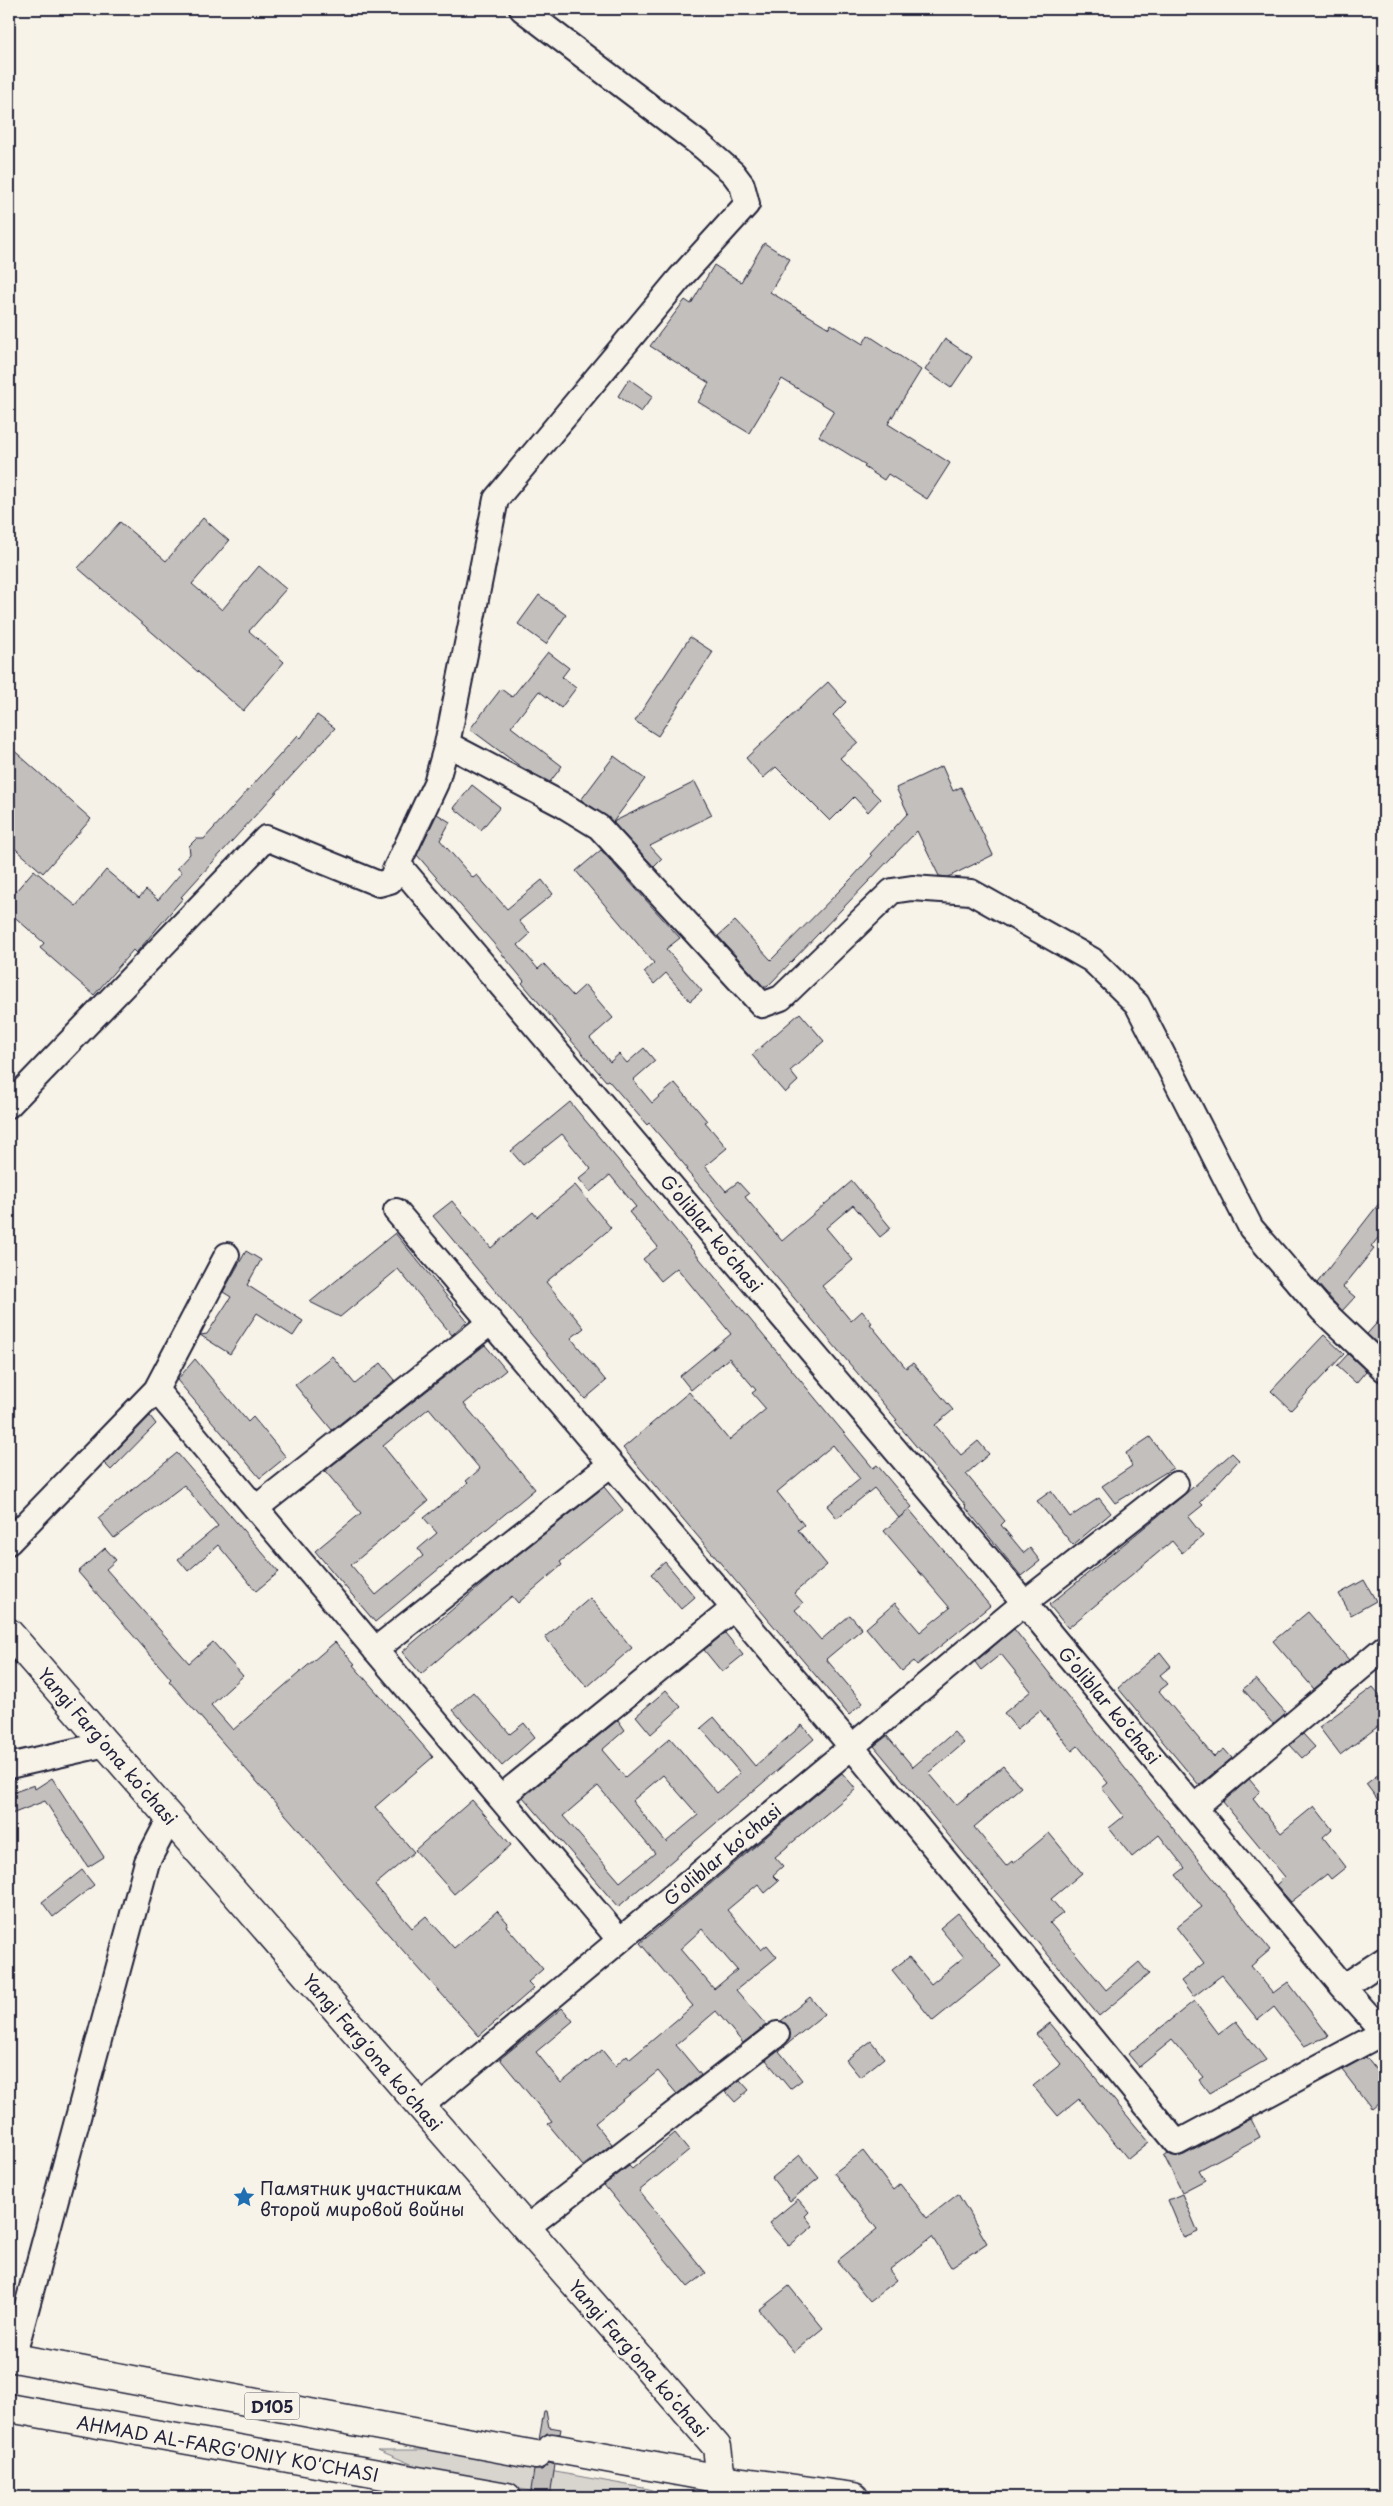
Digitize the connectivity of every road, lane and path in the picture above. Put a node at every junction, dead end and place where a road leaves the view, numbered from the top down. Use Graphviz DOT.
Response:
graph roads {
  1 [pos="522,9"];
  2 [pos="446,744"];
  3 [pos="398,864"];
  4 [pos="9,1105"];
  5 [pos="396,1211"];
  6 [pos="227,1255"];
  7 [pos="491,1322"];
  8 [pos="1384,1369"];
  9 [pos="156,1390"];
  10 [pos="611,1464"];
  11 [pos="1176,1484"];
  12 [pos="256,1508"];
  13 [pos="9,1542"];
  14 [pos="1024,1603"];
  15 [pos="734,1608"];
  16 [pos="9,1633"];
  17 [pos="1384,1648"];
  18 [pos="375,1650"];
  19 [pos="106,1744"];
  20 [pos="851,1746"];
  21 [pos="9,1766"];
  22 [pos="500,1798"];
  23 [pos="1195,1807"];
  24 [pos="170,1818"];
  25 [pos="619,1939"];
  26 [pos="1384,1960"];
  27 [pos="1343,1987"];
  28 [pos="1384,2033"];
  29 [pos="777,2034"];
  30 [pos="421,2106"];
  31 [pos="526,2228"];
  32 [pos="11,2357"];
  33 [pos="9,2408"];
  34 [pos="721,2479"];
  35 [pos="507,2497"];
  36 [pos="854,2497"];
  1 -- 2 [label="street"];
  2 -- 3 [label="street"];
  2 -- 8 [label="street"];
  3 -- 4 [label="street"];
  3 -- 14 [label="street, Gʻoliblar koʻchasi"];
  5 -- 7 [label="street"];
  6 -- 9 [label="street"];
  7 -- 10 [label="street"];
  7 -- 12 [label="street"];
  9 -- 12 [label="street"];
  9 -- 13 [label="street"];
  10 -- 15 [label="street"];
  10 -- 18 [label="street"];
  11 -- 14 [label="street, Gʻoliblar koʻchasi"];
  12 -- 18 [label="street"];
  14 -- 20 [label="street, Gʻoliblar koʻchasi"];
  14 -- 23 [label="street, Gʻoliblar koʻchasi"];
  15 -- 20 [label="street"];
  15 -- 22 [label="street"];
  16 -- 19 [label="main road, Yangi Fargʻona koʻchasi"];
  17 -- 23 [label="street"];
  18 -- 22 [label="street"];
  19 -- 21 [label="street"];
  19 -- 24 [label="main road, Yangi Fargʻona koʻchasi"];
  20 -- 25 [label="street, Gʻoliblar koʻchasi"];
  20 -- 28 [label="street"];
  22 -- 25 [label="street"];
  23 -- 27 [label="street, Gʻoliblar koʻchasi"];
  24 -- 30 [label="main road, Yangi Fargʻona koʻchasi"];
  24 -- 32 [label="street"];
  25 -- 30 [label="street, Gʻoliblar koʻchasi"];
  26 -- 27 [label="street"];
  27 -- 28 [label="street, Gʻoliblar koʻchasi"];
  29 -- 31 [label="street"];
  30 -- 31 [label="main road, Yangi Fargʻona koʻchasi"];
  31 -- 34 [label="main road, Yangi Fargʻona koʻchasi"];
  32 -- 34 [label="main road, D105"];
  33 -- 35 [label="main road, AHMAD AL-FARG'ONIY KO'CHASI"];
  34 -- 36 [label="main road, D105"];
}
